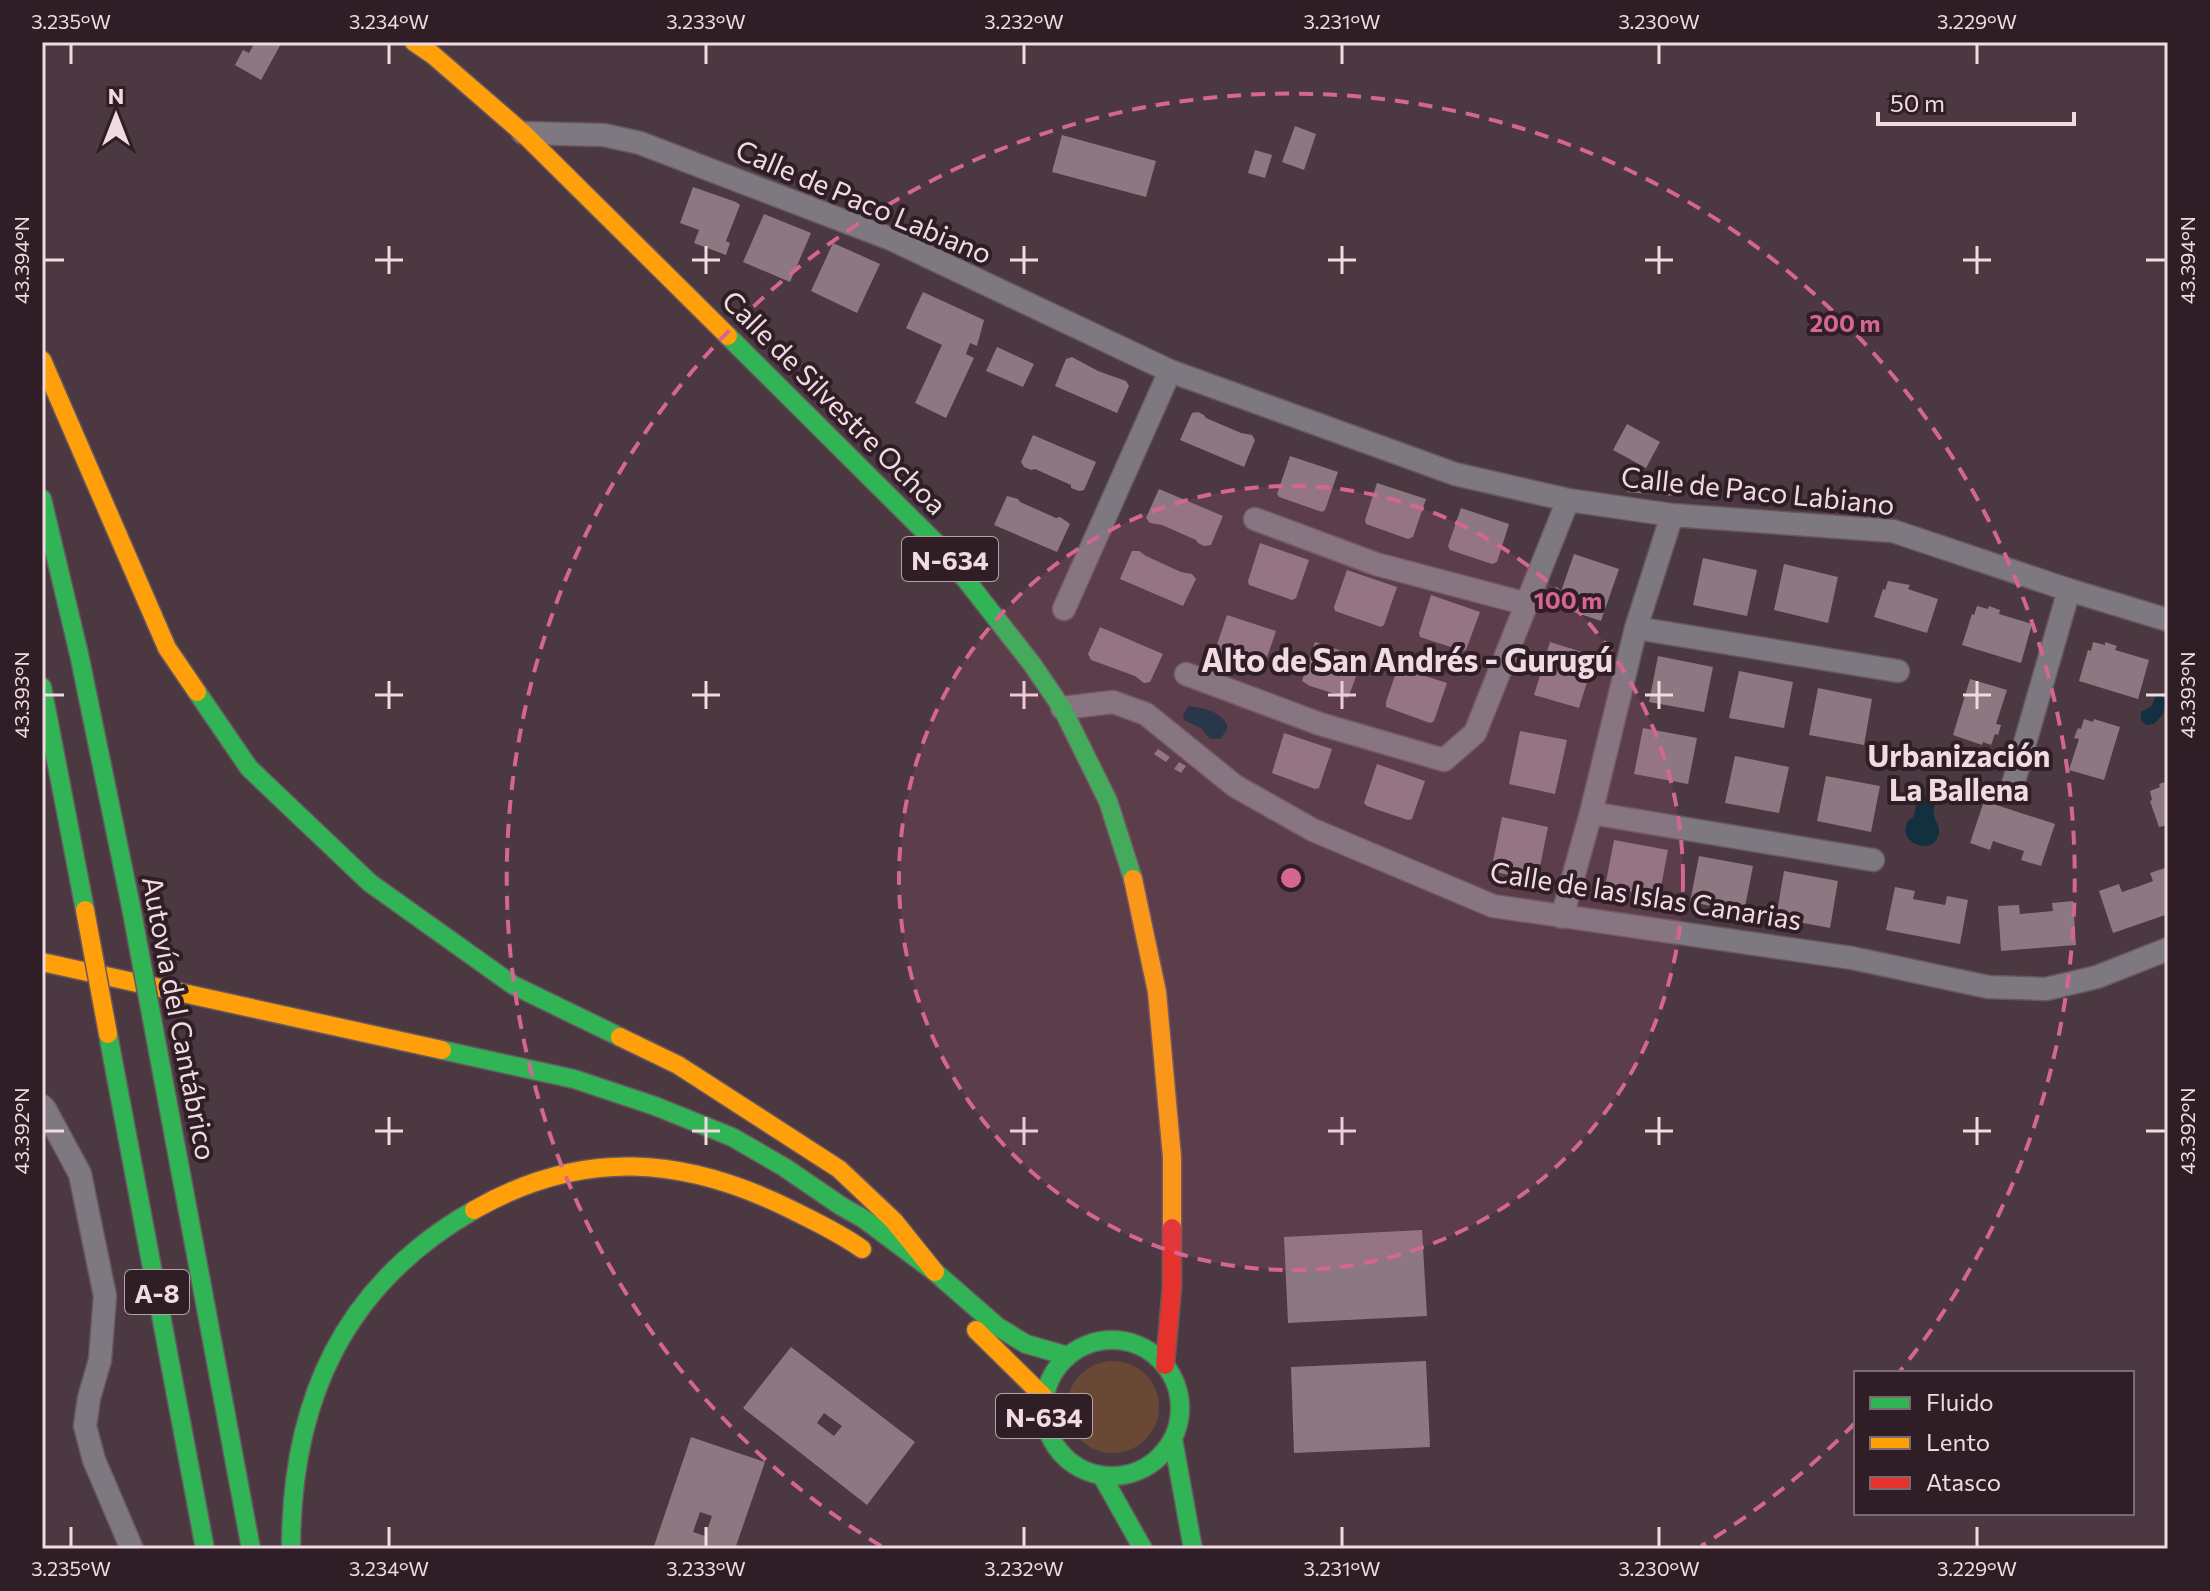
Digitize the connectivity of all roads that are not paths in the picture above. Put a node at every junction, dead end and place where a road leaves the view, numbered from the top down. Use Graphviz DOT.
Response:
graph roads {
  1 [pos="428,46"];
  2 [pos="523,133"];
  3 [pos="42,360"];
  4 [pos="1170,371"];
  5 [pos="42,499"];
  6 [pos="1568,500"];
  7 [pos="1672,515"];
  8 [pos="1255,519"];
  9 [pos="2069,590"];
  10 [pos="1527,604"];
  11 [pos="1064,609"];
  12 [pos="2168,620"];
  13 [pos="1636,628"];
  14 [pos="1898,671"];
  15 [pos="1186,674"];
  16 [pos="43,690"];
  17 [pos="1062,708"];
  18 [pos="2012,788"];
  19 [pos="1591,813"];
  20 [pos="1873,860"];
  21 [pos="1562,917"];
  22 [pos="2168,949"];
  23 [pos="42,962"];
  24 [pos="42,1106"];
  25 [pos="841,1206"];
  26 [pos="1173,1226"];
  27 [pos="880,1261"];
  28 [pos="935,1272"];
  29 [pos="1155,1277"];
  30 [pos="1126,1325"];
  31 [pos="1110,1340"];
  32 [pos="1068,1356"];
  33 [pos="1165,1365"];
  34 [pos="1044,1397"];
  35 [pos="1173,1439"];
  36 [pos="1102,1476"];
  37 [pos="132,1549"];
  38 [pos="205,1549"];
  39 [pos="251,1549"];
  40 [pos="291,1549"];
  41 [pos="1143,1549"];
  42 [pos="1193,1549"];
  1 -- 2 [label="highway, Calle de Silvestre Ochoa / N-634"];
  2 -- 4 [label="street, Calle de Paco Labiano"];
  2 -- 17 [label="highway, Calle de Silvestre Ochoa / N-634"];
  3 -- 28 [label="highway"];
  4 -- 6 [label="street, Calle de Paco Labiano"];
  4 -- 11 [label="street"];
  5 -- 39 [label="highway, Autovía del Cantábrico / A-8, bridge"];
  6 -- 7 [label="street, Calle de Paco Labiano"];
  6 -- 10 [label="street"];
  7 -- 9 [label="street, Calle de Paco Labiano"];
  7 -- 13 [label="street"];
  8 -- 10 [label="street"];
  9 -- 12 [label="street, Calle de Paco Labiano"];
  9 -- 18 [label="street"];
  10 -- 15 [label="street"];
  13 -- 14 [label="street"];
  13 -- 19 [label="street"];
  16 -- 38 [label="highway, A-8, bridge"];
  17 -- 21 [label="street, Calle de las Islas Canarias"];
  17 -- 26 [label="highway, Calle de Silvestre Ochoa / N-634"];
  19 -- 20 [label="street"];
  19 -- 21 [label="street"];
  21 -- 22 [label="street, Calle de las Islas Canarias"];
  23 -- 25 [label="highway"];
  24 -- 37 [label="street"];
  25 -- 28 [label="highway"];
  25 -- 34 [label="highway"];
  26 -- 29 [label="highway, N-634"];
  26 -- 33 [label="highway, N-634"];
  27 -- 40 [label="highway"];
  28 -- 32 [label="highway"];
  30 -- 31 [label="highway, N-634"];
  31 -- 32 [label="highway, N-634"];
  31 -- 33 [label="highway"];
  32 -- 34 [label="highway, N-634"];
  33 -- 35 [label="highway, N-634"];
  34 -- 36 [label="highway, N-634"];
  35 -- 36 [label="highway, N-634"];
  35 -- 42 [label="highway, N-634"];
  36 -- 41 [label="highway, N-634"];
}
